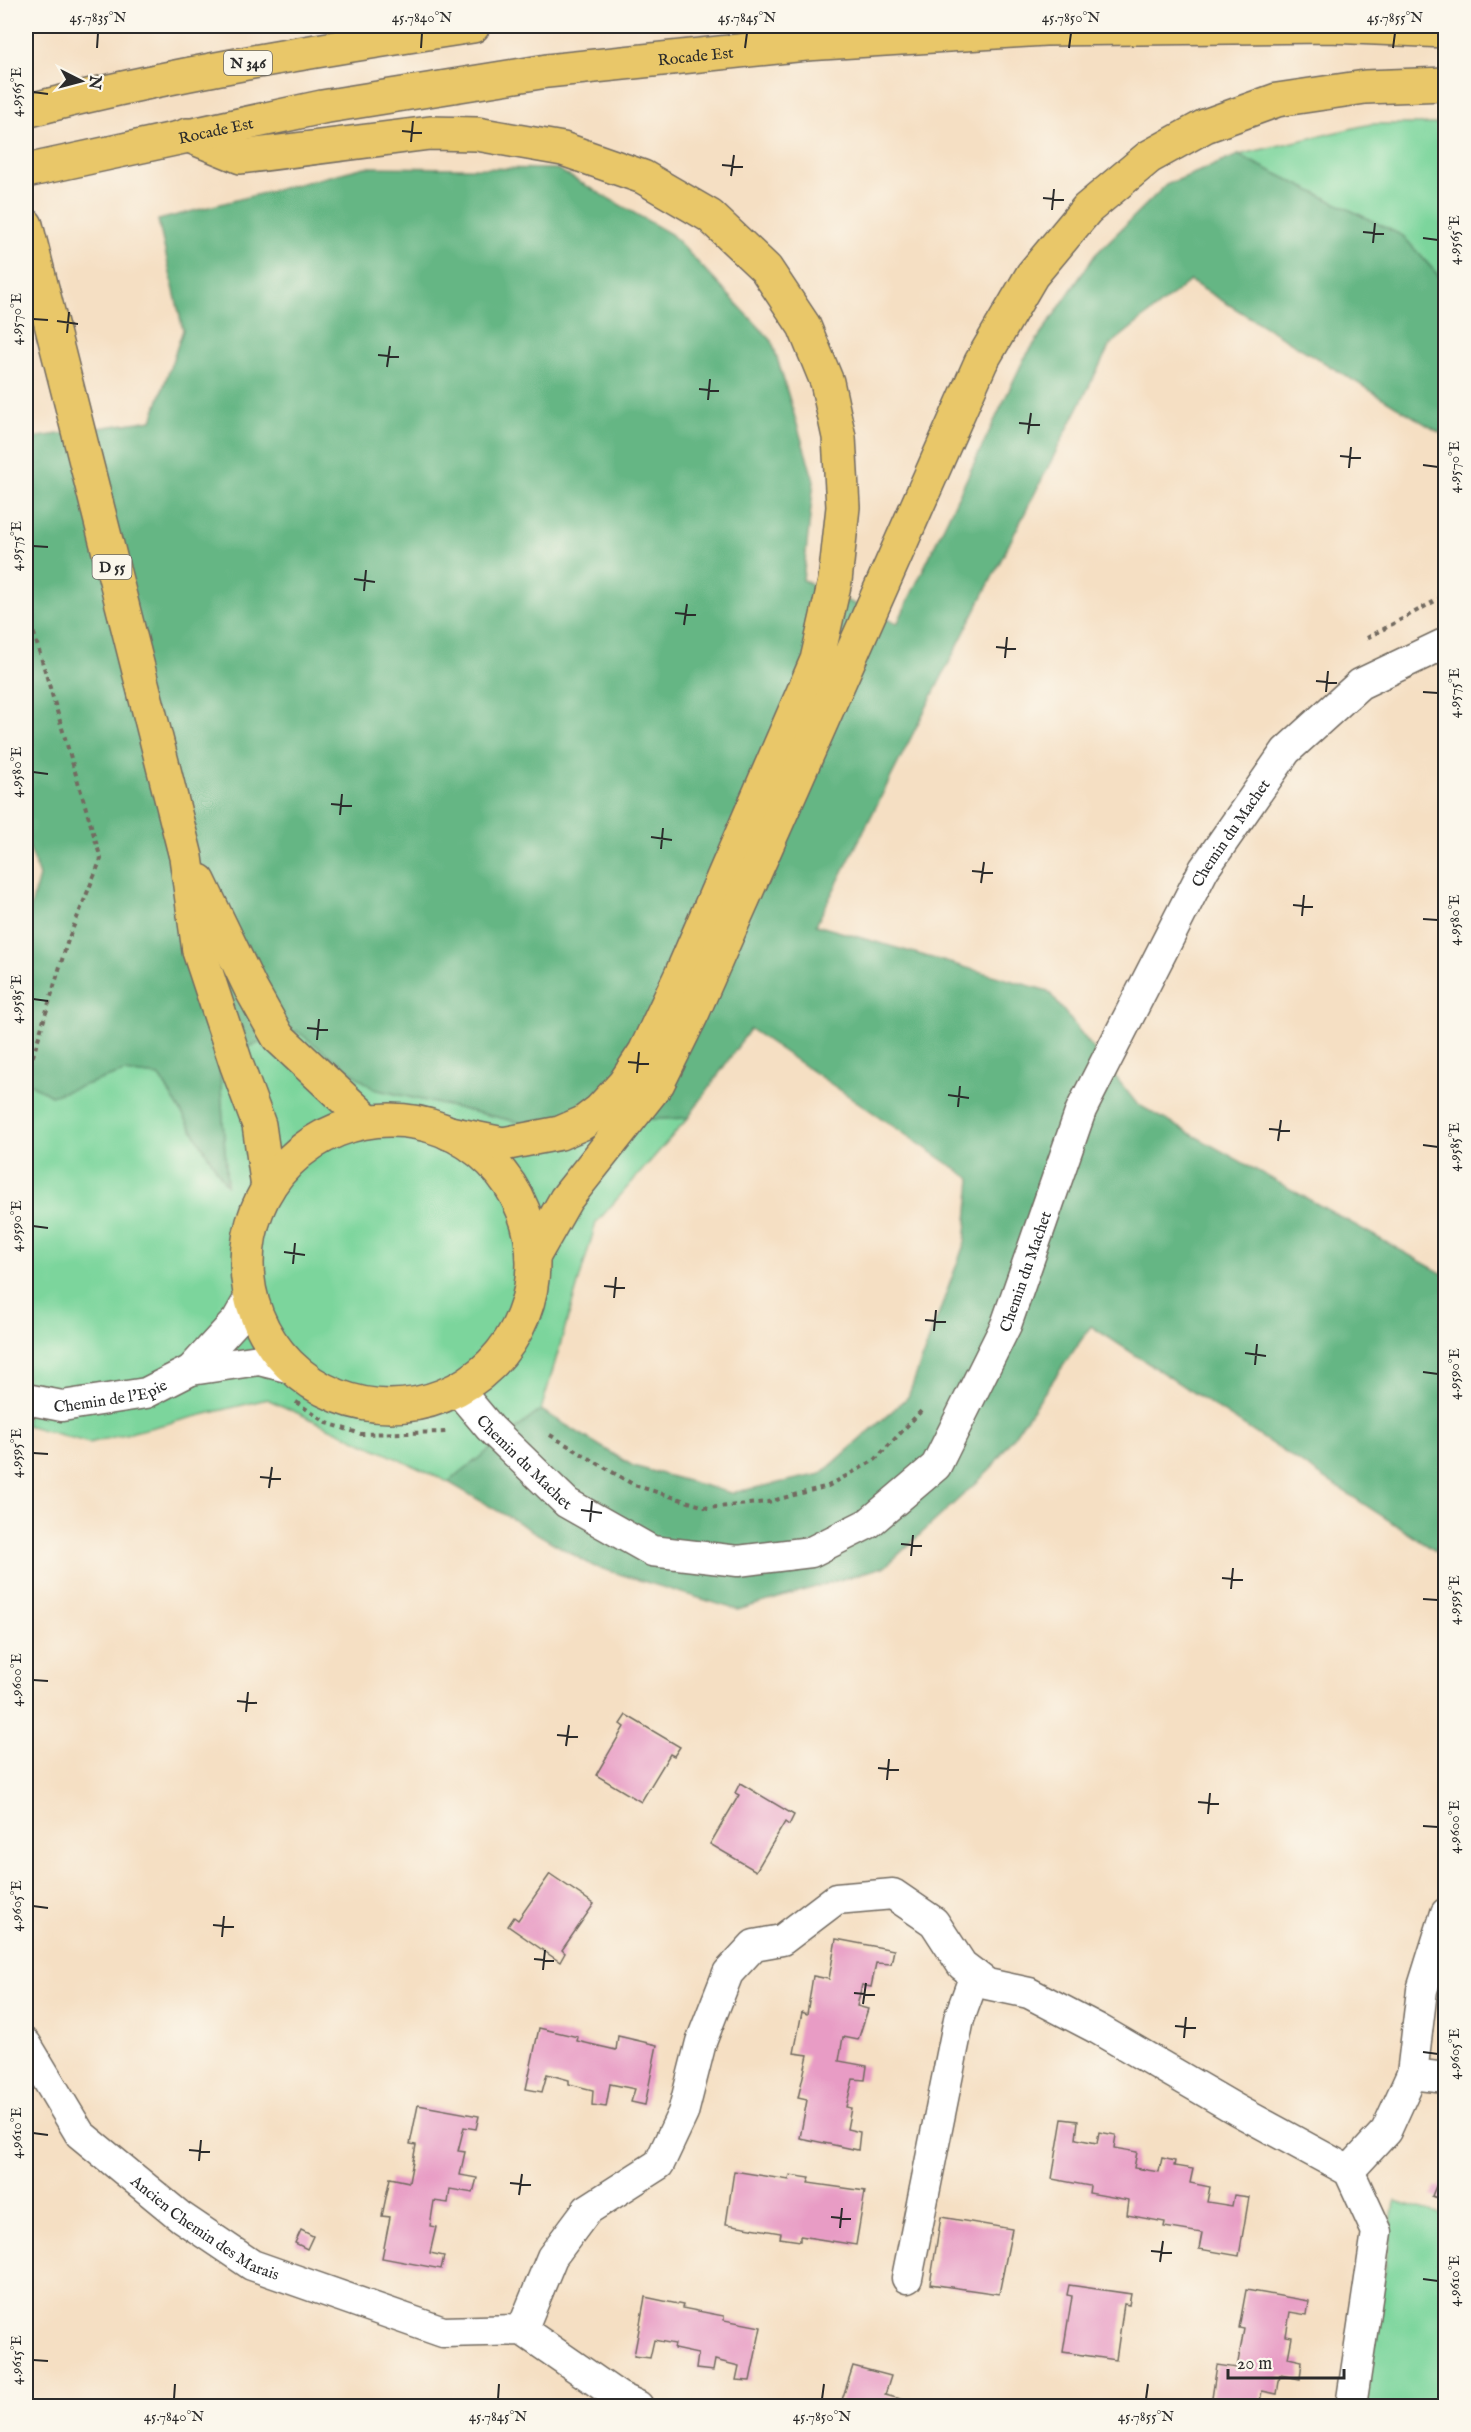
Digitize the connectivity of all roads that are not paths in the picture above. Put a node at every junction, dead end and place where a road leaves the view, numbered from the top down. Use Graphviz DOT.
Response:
graph roads {
  1 [pos="473,26"];
  2 [pos="1446,31"];
  3 [pos="1446,84"];
  4 [pos="26,111"];
  5 [pos="187,135"];
  6 [pos="26,171"];
  7 [pos="26,225"];
  8 [pos="1446,643"];
  9 [pos="186,856"];
  10 [pos="368,1121"];
  11 [pos="449,1133"];
  12 [pos="268,1188"];
  13 [pos="533,1257"];
  14 [pos="250,1297"];
  15 [pos="191,1370"];
  16 [pos="290,1382"];
  17 [pos="458,1390"];
  18 [pos="26,1398"];
  19 [pos="1446,1913"];
  20 [pos="975,1975"];
  21 [pos="26,2044"];
  22 [pos="1412,2074"];
  23 [pos="1446,2078"];
  24 [pos="1349,2171"];
  25 [pos="907,2278"];
  26 [pos="522,2330"];
  27 [pos="638,2406"];
  28 [pos="1351,2406"];
  1 -- 4 [label="main road, N 346"];
  2 -- 5 [label="main road, Rocade Est"];
  3 -- 13 [label="main road"];
  5 -- 6 [label="main road, Rocade Est"];
  5 -- 11 [label="main road"];
  7 -- 9 [label="main road, D 55"];
  8 -- 17 [label="street, Chemin du Machet"];
  9 -- 10 [label="main road, D 55"];
  9 -- 12 [label="main road, D 55"];
  10 -- 11 [label="main road"];
  10 -- 12 [label="main road"];
  11 -- 13 [label="main road"];
  12 -- 14 [label="main road"];
  13 -- 17 [label="main road"];
  14 -- 15 [label="street, Chemin de l'Epie"];
  14 -- 16 [label="main road"];
  15 -- 16 [label="street, Chemin de l'Epie"];
  15 -- 18 [label="street, Chemin de l'Epie"];
  16 -- 17 [label="main road"];
  19 -- 22 [label="street"];
  20 -- 24 [label="street"];
  20 -- 25 [label="street"];
  20 -- 26 [label="street"];
  21 -- 26 [label="street, Ancien Chemin des Marais"];
  22 -- 23 [label="street"];
  22 -- 24 [label="street"];
  24 -- 28 [label="street"];
  26 -- 27 [label="street"];
}
